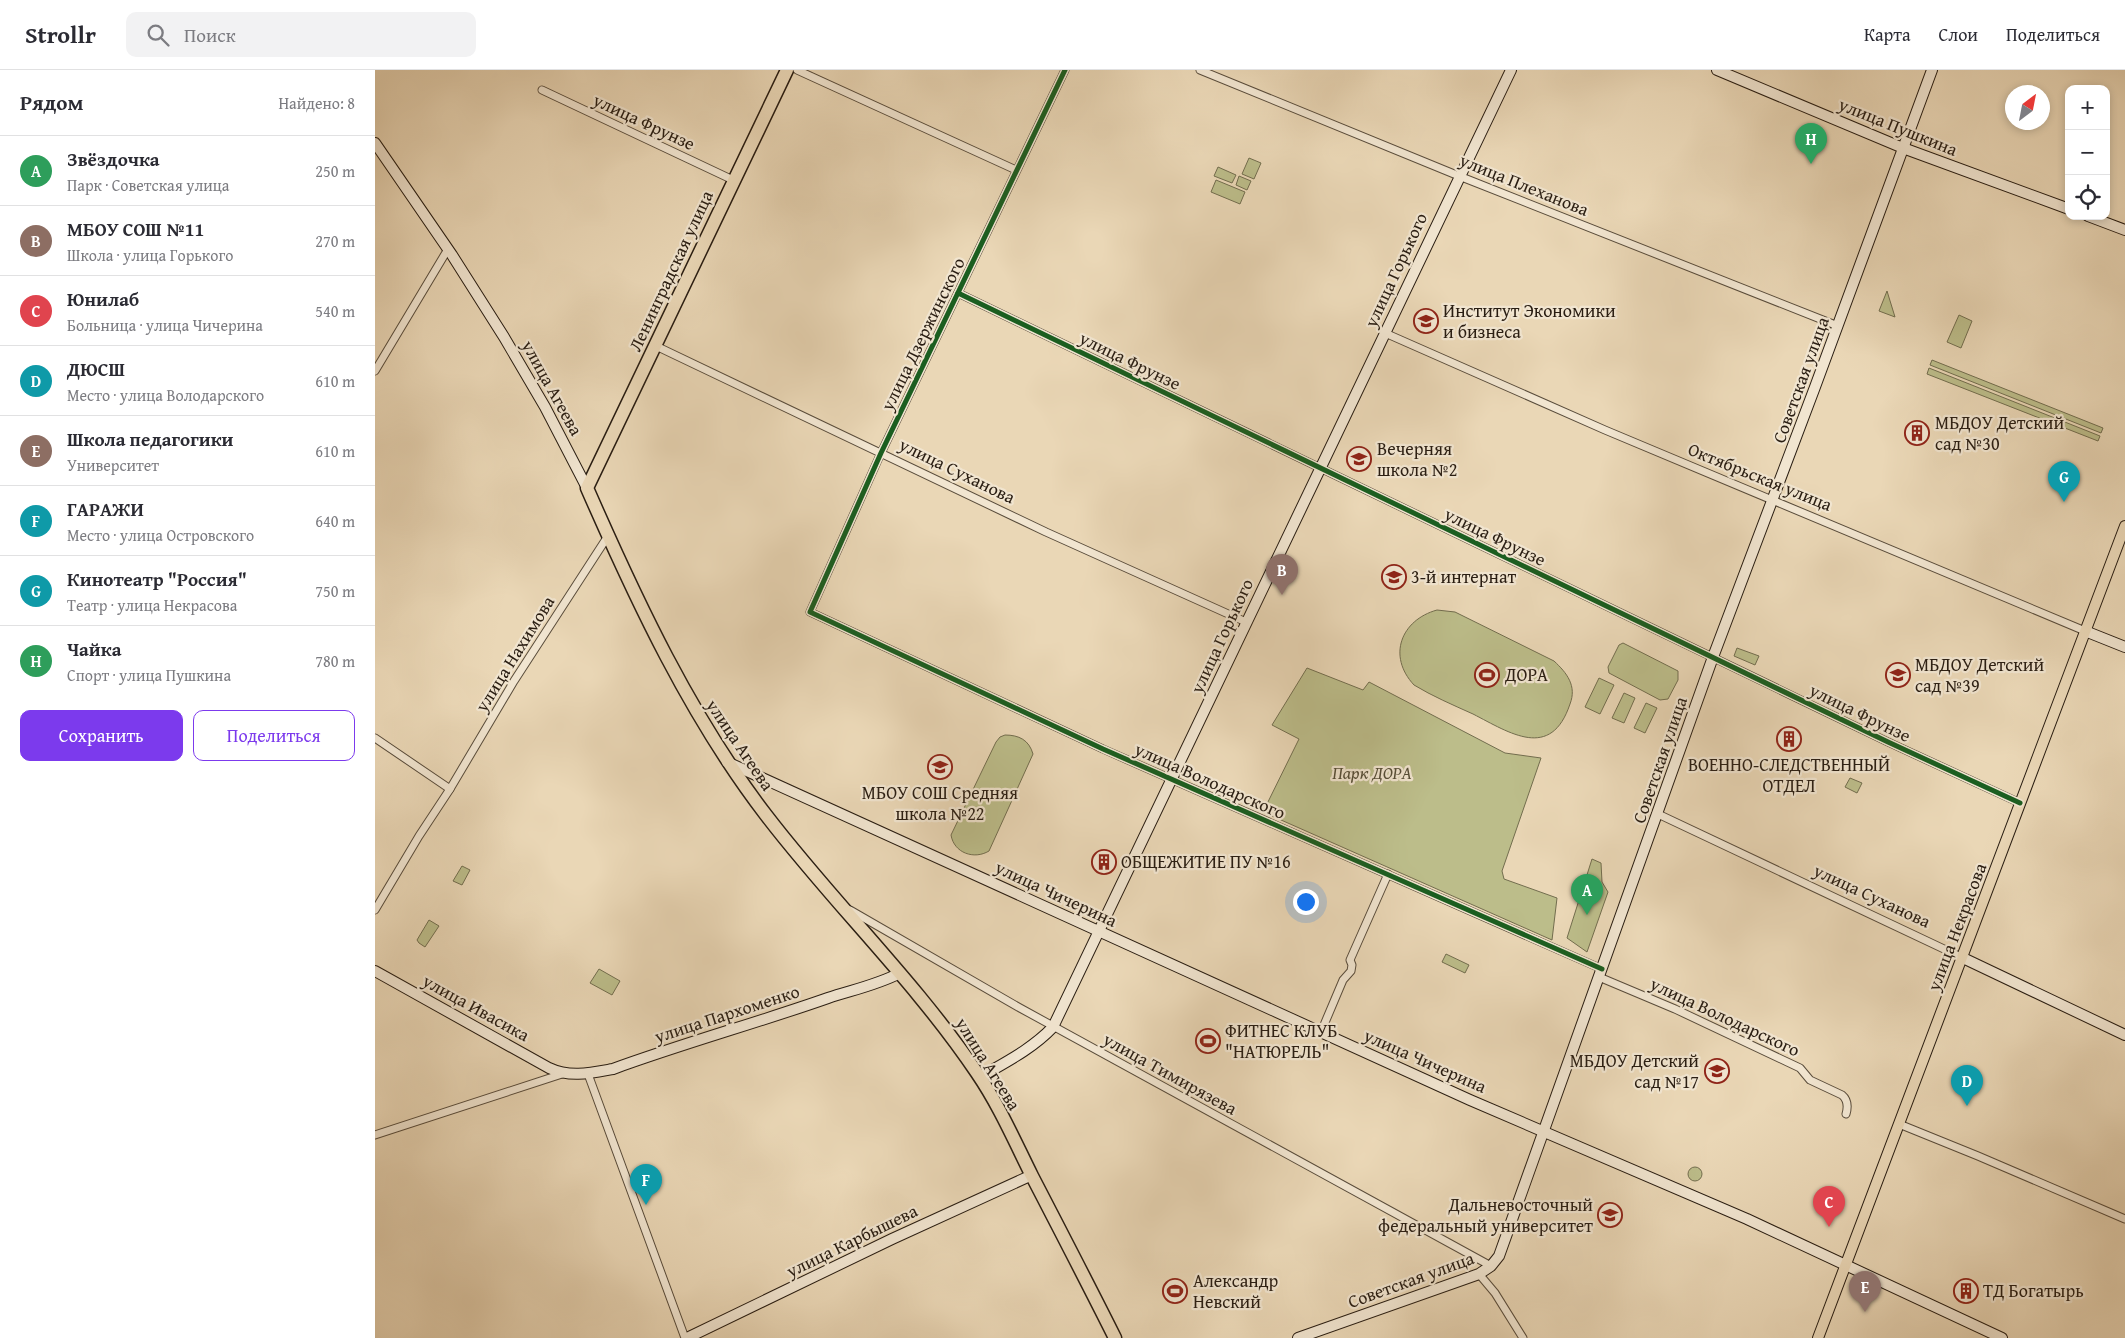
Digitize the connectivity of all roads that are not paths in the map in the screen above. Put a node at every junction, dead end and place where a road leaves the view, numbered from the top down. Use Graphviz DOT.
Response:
graph roads {
  1 [pos="787,70"];
  2 [pos="797,70"];
  3 [pos="1065,70"];
  4 [pos="1200,70"];
  5 [pos="1511,70"];
  6 [pos="1717,70"];
  7 [pos="1932,70"];
  8 [pos="542,90"];
  9 [pos="375,143"];
  10 [pos="1903,148"];
  11 [pos="1016,170"];
  12 [pos="1459,176"];
  13 [pos="733,180"];
  14 [pos="2065,208"];
  15 [pos="2098,220"];
  16 [pos="2125,230"];
  17 [pos="448,249"];
  18 [pos="958,293"];
  19 [pos="1838,326"];
  20 [pos="1385,333"];
  21 [pos="656,346"];
  22 [pos="375,371"];
  23 [pos="881,453"];
  24 [pos="1320,467"];
  25 [pos="587,488"];
  26 [pos="1773,499"];
  27 [pos="2125,526"];
  28 [pos="608,536"];
  29 [pos="810,612"];
  30 [pos="1246,622"];
  31 [pos="2085,631"];
  32 [pos="2125,647"];
  33 [pos="1713,656"];
  34 [pos="376,741"];
  35 [pos="727,762"];
  36 [pos="1172,779"];
  37 [pos="450,789"];
  38 [pos="2021,802"];
  39 [pos="1658,814"];
  40 [pos="1388,874"];
  41 [pos="837,902"];
  42 [pos="375,910"];
  43 [pos="1100,932"];
  44 [pos="1963,958"];
  45 [pos="375,971"];
  46 [pos="899,973"];
  47 [pos="1600,973"];
  48 [pos="1053,1027"];
  49 [pos="1321,1032"];
  50 [pos="2125,1035"];
  51 [pos="562,1074"];
  52 [pos="588,1074"];
  53 [pos="980,1077"];
  54 [pos="1846,1114"];
  55 [pos="1899,1124"];
  56 [pos="1544,1131"];
  57 [pos="375,1136"];
  58 [pos="1032,1175"];
  59 [pos="2125,1219"];
  60 [pos="1491,1266"];
  61 [pos="1845,1266"];
  62 [pos="1479,1274"];
  63 [pos="686,1338"];
  64 [pos="1115,1338"];
  65 [pos="1298,1338"];
  66 [pos="1523,1338"];
  67 [pos="1818,1338"];
  68 [pos="2002,1338"];
  1 -- 13 [label="highway, Ленинградская улица"];
  2 -- 11 [label="street"];
  3 -- 11 [label="street, улица Дзержинского"];
  4 -- 12 [label="street, улица Плеханова"];
  5 -- 12 [label="main road, улица Горького"];
  6 -- 10 [label="main road, улица Пушкина"];
  7 -- 10 [label="main road, Советская улица"];
  8 -- 13 [label="street, улица Фрунзе"];
  9 -- 17 [label="main road, улица Агеева"];
  10 -- 14 [label="main road, улица Пушкина"];
  10 -- 19 [label="main road, Советская улица"];
  11 -- 18 [label="street, улица Дзержинского"];
  12 -- 19 [label="street, улица Плеханова"];
  12 -- 20 [label="main road, улица Горького"];
  13 -- 21 [label="highway, Ленинградская улица"];
  15 -- 16 [label="main road"];
  17 -- 22 [label="street"];
  17 -- 25 [label="main road, улица Агеева"];
  18 -- 23 [label="street, улица Дзержинского"];
  18 -- 24 [label="street, улица Фрунзе"];
  19 -- 26 [label="main road, Советская улица"];
  20 -- 24 [label="main road, улица Горького"];
  20 -- 26 [label="street, Октябрьская улица"];
  21 -- 23 [label="street, улица Суханова"];
  21 -- 25 [label="highway, Ленинградская улица"];
  23 -- 29 [label="street, улица Дзержинского"];
  23 -- 30 [label="street, улица Суханова"];
  24 -- 30 [label="main road, улица Горького"];
  24 -- 33 [label="street, улица Фрунзе"];
  25 -- 28 [label="highway, улица Агеева"];
  26 -- 31 [label="street, Октябрьская улица"];
  26 -- 33 [label="main road, Советская улица"];
  27 -- 31 [label="main road, улица Некрасова"];
  28 -- 35 [label="highway, улица Агеева"];
  28 -- 37 [label="street, улица Нахимова"];
  29 -- 36 [label="street, улица Володарского"];
  30 -- 36 [label="main road, улица Горького"];
  31 -- 32 [label="main road, Октябрьская улица"];
  31 -- 38 [label="main road, улица Некрасова"];
  33 -- 38 [label="street, улица Фрунзе"];
  33 -- 39 [label="main road, Советская улица"];
  34 -- 37 [label="street"];
  35 -- 41 [label="highway, улица Агеева"];
  35 -- 43 [label="main road, улица Чичерина"];
  36 -- 40 [label="street, улица Володарского"];
  36 -- 43 [label="main road, улица Горького"];
  37 -- 42 [label="street, улица Нахимова"];
  38 -- 44 [label="main road, улица Некрасова"];
  39 -- 44 [label="street, улица Суханова"];
  39 -- 47 [label="main road, Советская улица"];
  40 -- 47 [label="street, улица Володарского"];
  40 -- 49 [label="street"];
  41 -- 46 [label="highway, улица Агеева"];
  41 -- 48 [label="street, улица Тимирязева"];
  43 -- 48 [label="main road, улица Горького"];
  43 -- 49 [label="main road, улица Чичерина"];
  44 -- 50 [label="main road, улица Суханова"];
  44 -- 55 [label="main road, улица Некрасова"];
  45 -- 51 [label="main road, улица Ивасика"];
  46 -- 52 [label="main road, улица Пархоменко"];
  46 -- 53 [label="highway, улица Агеева"];
  47 -- 54 [label="street, улица Володарского"];
  47 -- 56 [label="main road, Советская улица"];
  48 -- 53 [label="main road, улица Горького"];
  48 -- 60 [label="street, улица Тимирязева"];
  49 -- 56 [label="main road, улица Чичерина"];
  51 -- 52 [label="main road, улица Пархоменко"];
  51 -- 57 [label="street"];
  52 -- 63 [label="street"];
  53 -- 58 [label="highway, улица Агеева"];
  55 -- 59 [label="street"];
  55 -- 61 [label="main road, улица Некрасова"];
  56 -- 60 [label="main road, Советская улица"];
  56 -- 61 [label="main road, улица Чичерина"];
  58 -- 63 [label="main road, улица Карбышева"];
  58 -- 64 [label="highway, улица Агеева"];
  60 -- 62 [label="main road, Советская улица"];
  61 -- 67 [label="main road, улица Некрасова"];
  61 -- 68 [label="main road, улица Чичерина"];
  62 -- 65 [label="main road, Советская улица"];
  62 -- 66 [label="street"];
}
